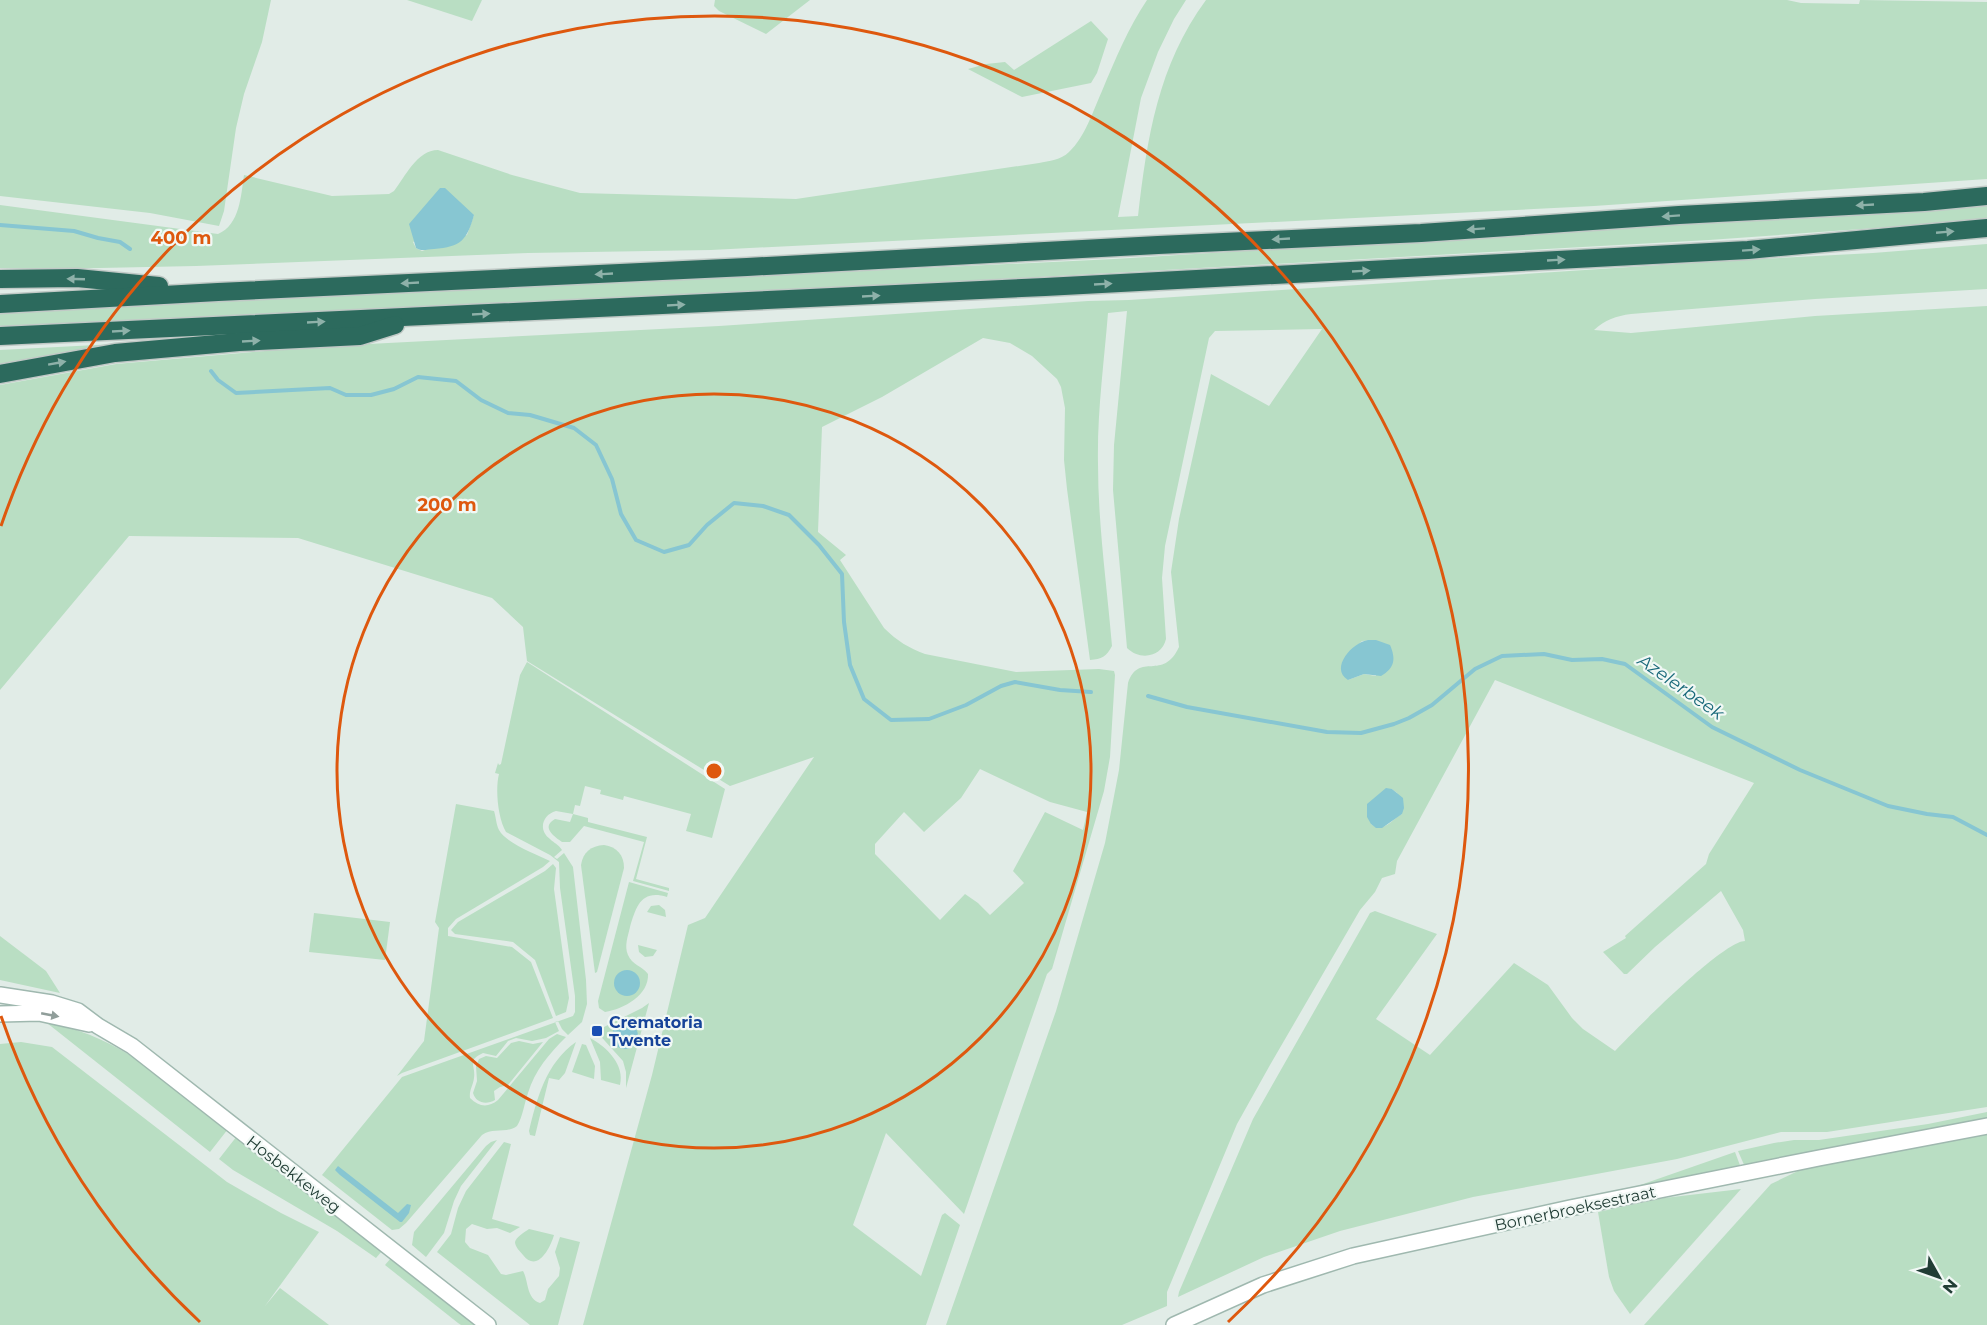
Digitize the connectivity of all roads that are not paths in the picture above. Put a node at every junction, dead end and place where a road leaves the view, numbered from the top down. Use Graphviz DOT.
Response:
graph roads {
  1 [pos="1987,196"];
  2 [pos="1987,228"];
  3 [pos="0,279"];
  4 [pos="218,292"];
  5 [pos="0,304"];
  6 [pos="423,317"];
  7 [pos="0,336"];
  8 [pos="0,374"];
  9 [pos="0,995"];
  10 [pos="0,1014"];
  11 [pos="98,1026"];
  12 [pos="1987,1126"];
  13 [pos="488,1325"];
  14 [pos="1174,1325"];
  1 -- 4 [label="highway, one-way"];
  6 -- 2 [label="highway, one-way"];
  4 -- 3 [label="highway, one-way"];
  4 -- 5 [label="highway"];
  7 -- 6 [label="highway, one-way"];
  8 -- 6 [label="highway, one-way"];
  9 -- 11 [label="main road, Hosbekkeweg"];
  10 -- 11 [label="main road, Hosbekkeweg, one-way"];
  11 -- 13 [label="main road, Hosbekkeweg"];
  12 -- 14 [label="main road, Bornerbroeksestraat"];
}
